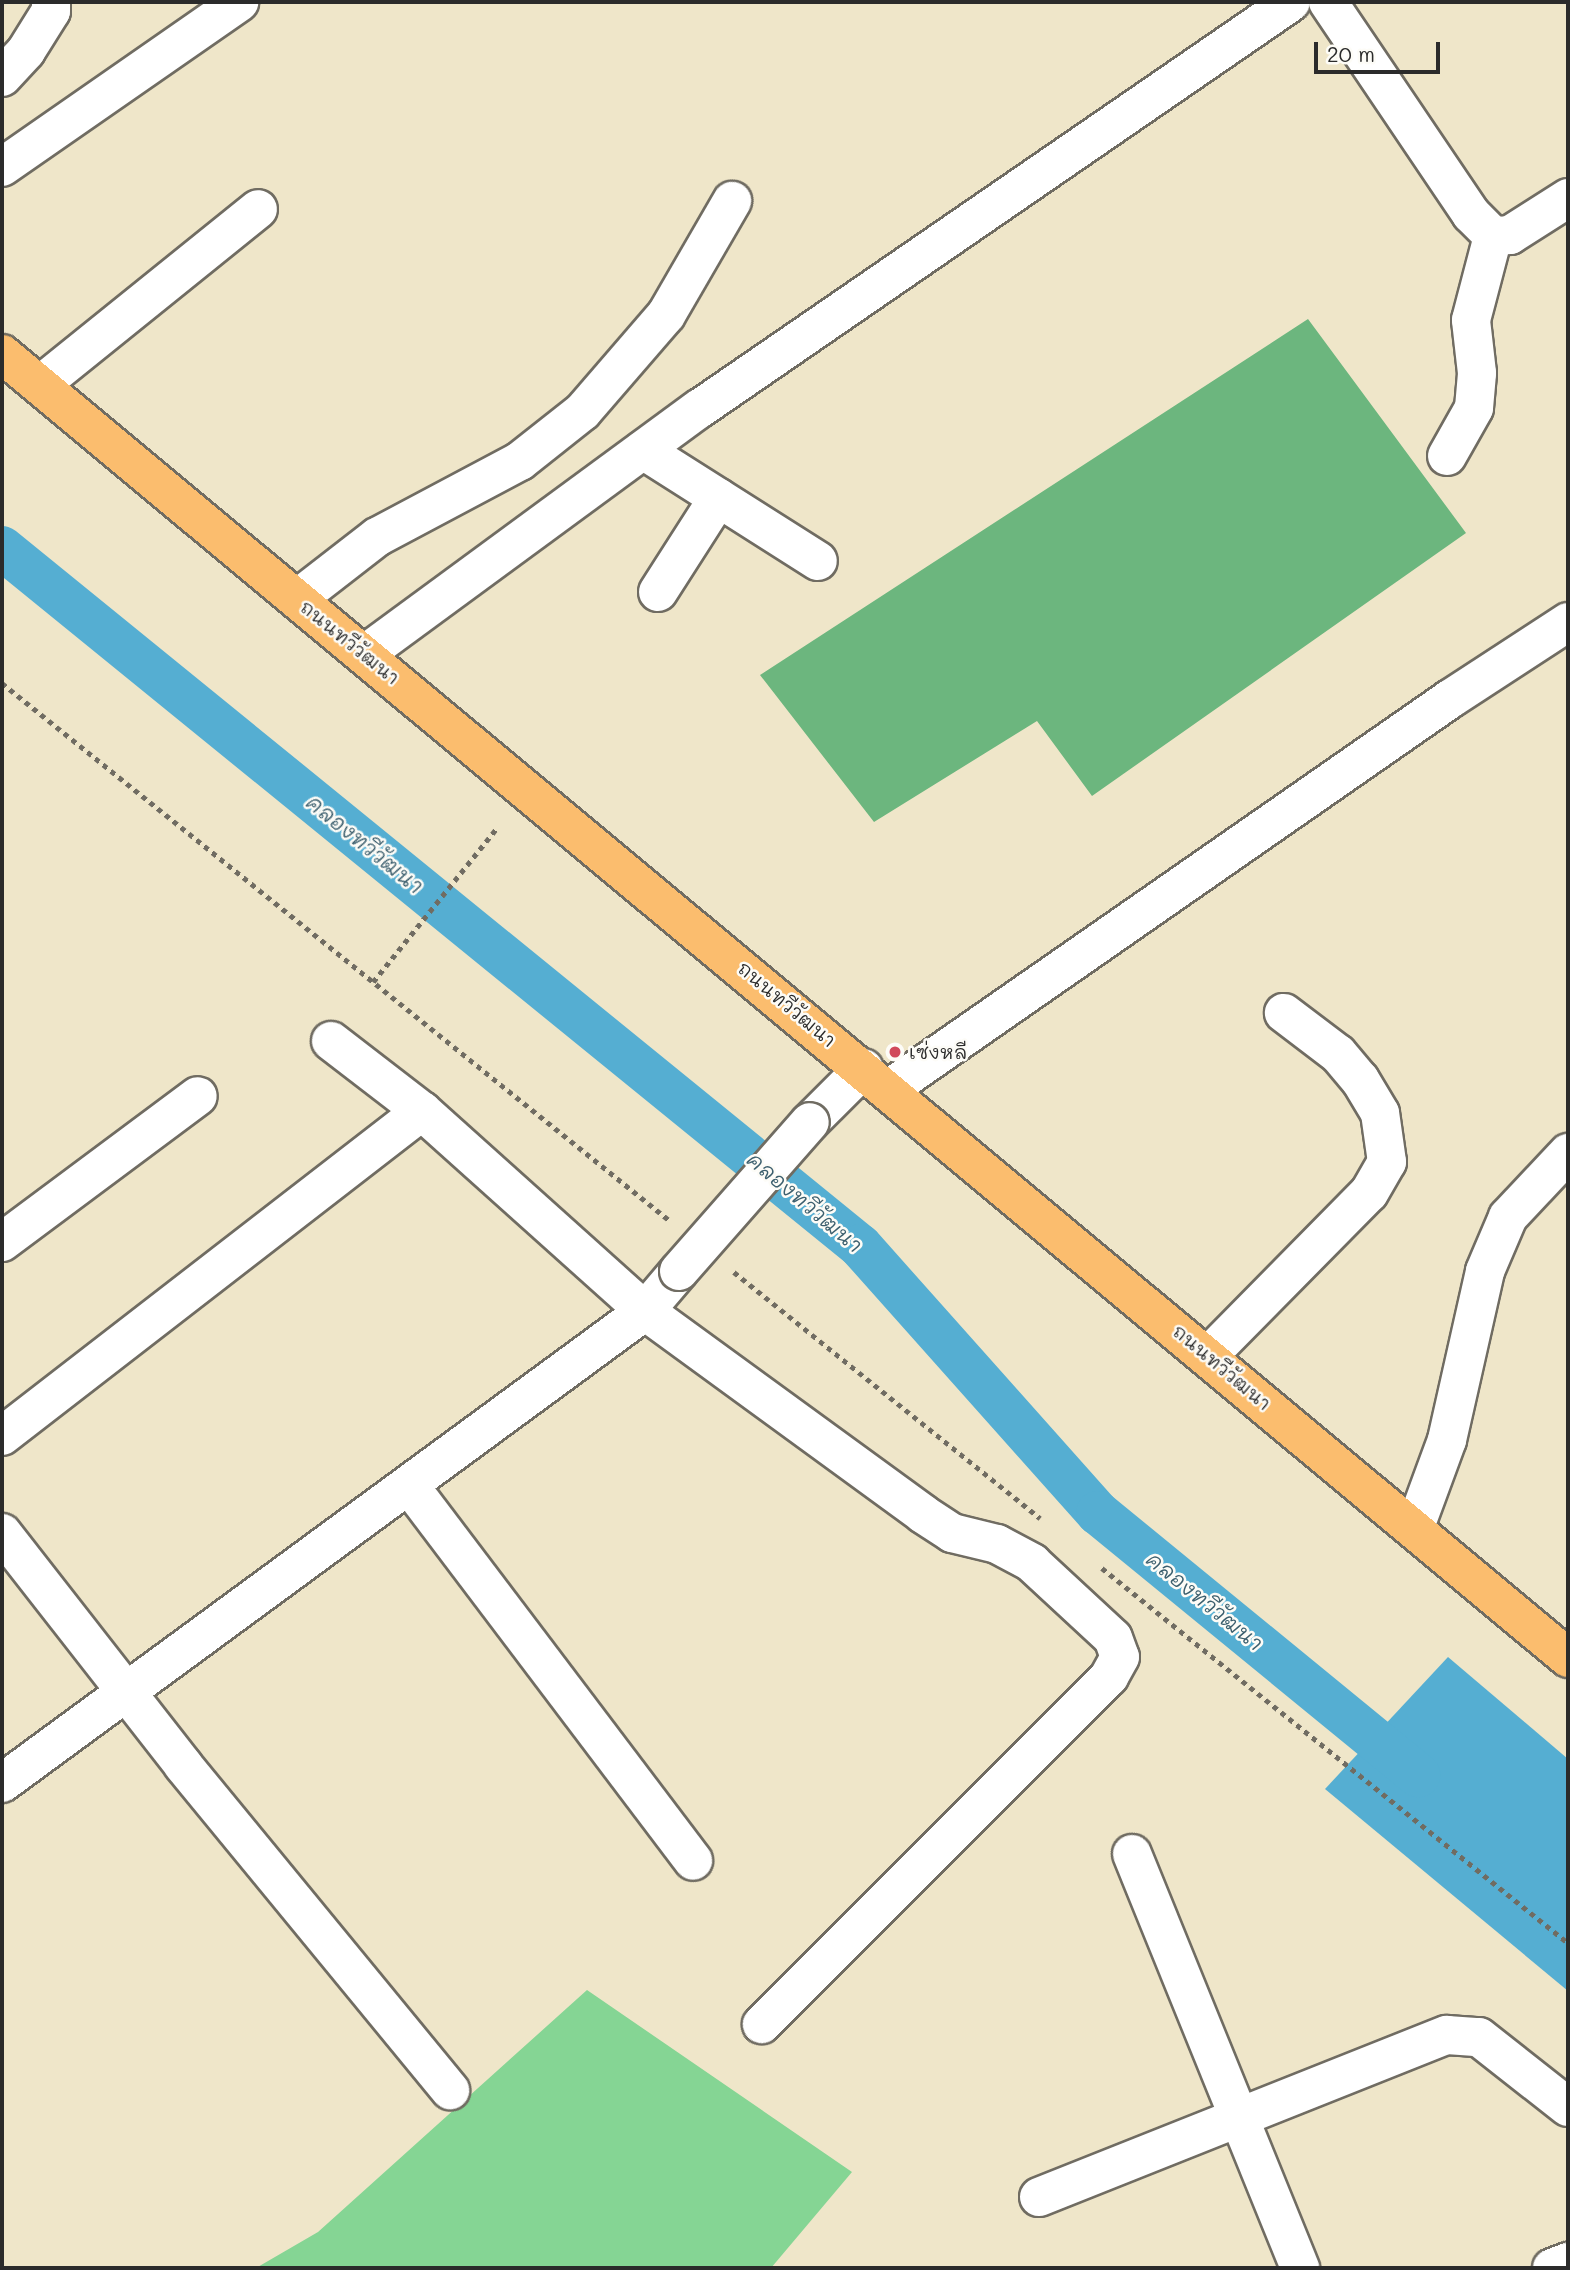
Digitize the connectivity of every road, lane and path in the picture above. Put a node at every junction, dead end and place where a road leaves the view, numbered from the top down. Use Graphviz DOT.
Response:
graph roads {
  1 [pos="51,2"];
  2 [pos="239,2"];
  3 [pos="1291,2"];
  4 [pos="1328,2"];
  5 [pos="2,76"];
  6 [pos="2,167"];
  7 [pos="1568,198"];
  8 [pos="732,201"];
  9 [pos="258,209"];
  10 [pos="1493,236"];
  11 [pos="2,354"];
  12 [pos="40,386"];
  13 [pos="643,450"];
  14 [pos="1447,456"];
  15 [pos="718,498"];
  16 [pos="818,561"];
  17 [pos="658,592"];
  18 [pos="297,599"];
  19 [pos="1568,622"];
  20 [pos="365,654"];
  21 [pos="2,683"];
  22 [pos="497,828"];
  23 [pos="373,982"];
  24 [pos="1284,1013"];
  25 [pos="331,1041"];
  26 [pos="876,1079"];
  27 [pos="198,1096"];
  28 [pos="422,1111"];
  29 [pos="1568,1153"];
  30 [pos="678,1227"];
  31 [pos="2,1242"];
  32 [pos="732,1270"];
  33 [pos="645,1311"];
  34 [pos="1208,1356"];
  35 [pos="2,1436"];
  36 [pos="408,1485"];
  37 [pos="1047,1524"];
  38 [pos="1415,1527"];
  39 [pos="2,1533"];
  40 [pos="1090,1558"];
  41 [pos="1568,1658"];
  42 [pos="124,1690"];
  43 [pos="2,1783"];
  44 [pos="1132,1854"];
  45 [pos="693,1861"];
  46 [pos="1568,1943"];
  47 [pos="762,2024"];
  48 [pos="450,2091"];
  49 [pos="1568,2107"];
  50 [pos="1239,2115"];
  51 [pos="1039,2196"];
  52 [pos="1568,2262"];
  53 [pos="1300,2268"];
  54 [pos="1552,2268"];
  1 -- 5 [label="street"];
  2 -- 6 [label="street"];
  3 -- 13 [label="street"];
  4 -- 10 [label="street"];
  7 -- 10 [label="street"];
  8 -- 18 [label="street"];
  9 -- 12 [label="street"];
  10 -- 14 [label="street"];
  11 -- 12 [label="main road, ถนนทวีวัฒนา"];
  12 -- 18 [label="main road, ถนนทวีวัฒนา"];
  13 -- 15 [label="street"];
  13 -- 20 [label="street"];
  15 -- 16 [label="street"];
  15 -- 17 [label="street"];
  18 -- 20 [label="main road, ถนนทวีวัฒนา"];
  19 -- 26 [label="street"];
  20 -- 26 [label="main road, ถนนทวีวัฒนา"];
  21 -- 23 [label="path"];
  22 -- 23 [label="path"];
  23 -- 30 [label="path"];
  24 -- 34 [label="street"];
  25 -- 28 [label="street"];
  26 -- 33 [label="street, bridge"];
  26 -- 34 [label="main road, ถนนทวีวัฒนา"];
  27 -- 31 [label="street"];
  28 -- 33 [label="street"];
  28 -- 35 [label="street"];
  29 -- 38 [label="street"];
  32 -- 37 [label="path"];
  33 -- 36 [label="street"];
  33 -- 47 [label="street"];
  34 -- 38 [label="main road, ถนนทวีวัฒนา"];
  36 -- 42 [label="street"];
  36 -- 45 [label="street"];
  38 -- 41 [label="main road, ถนนทวีวัฒนา"];
  39 -- 42 [label="street"];
  40 -- 46 [label="path"];
  42 -- 43 [label="street"];
  42 -- 48 [label="street"];
  44 -- 50 [label="street"];
  49 -- 50 [label="street"];
  50 -- 51 [label="street"];
  50 -- 53 [label="street"];
  52 -- 54 [label="street"];
}
